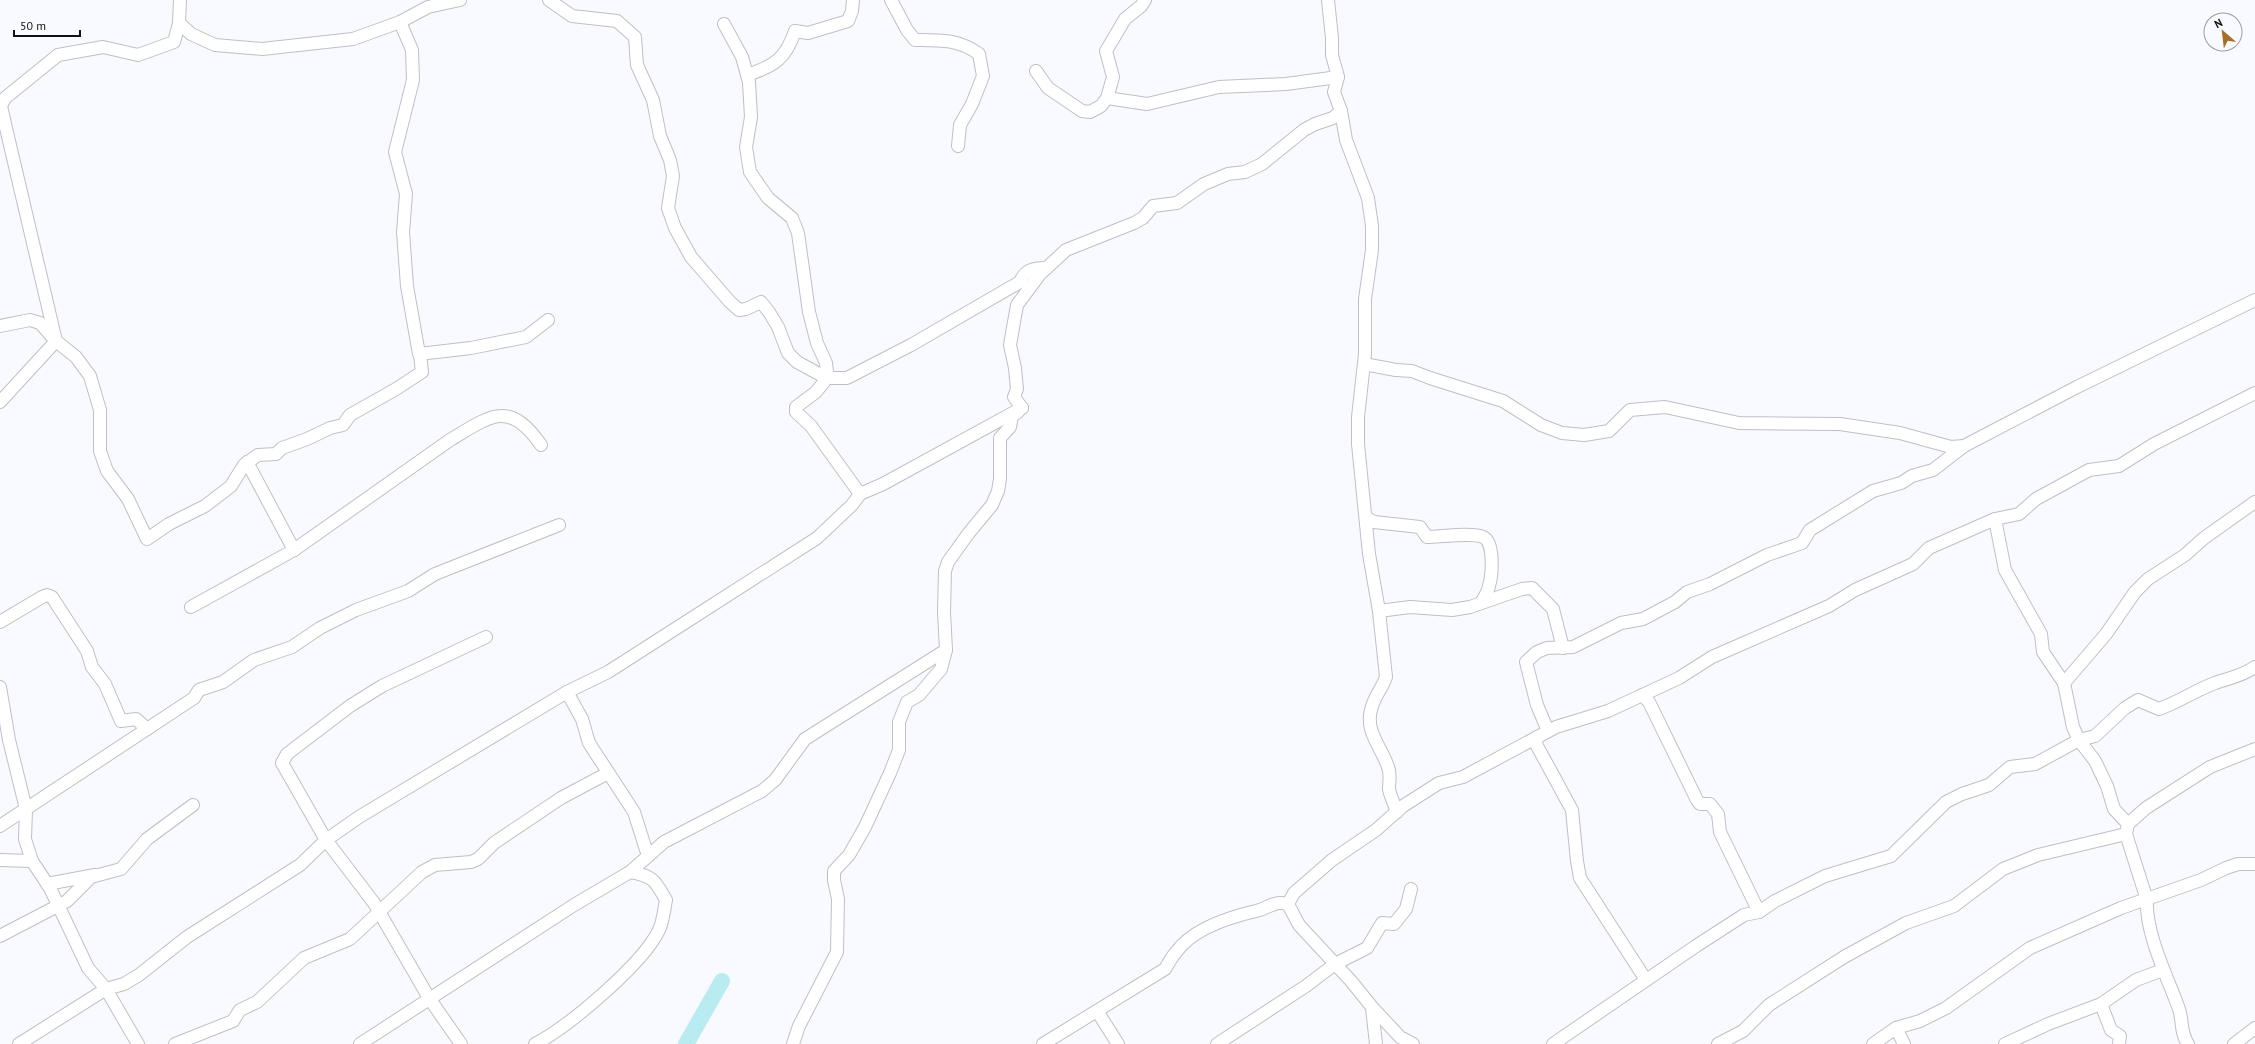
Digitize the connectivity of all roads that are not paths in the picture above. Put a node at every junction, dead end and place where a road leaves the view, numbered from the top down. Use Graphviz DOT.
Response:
graph roads {
  1 [pos="180,0"];
  2 [pos="460,0"];
  3 [pos="549,0"];
  4 [pos="853,0"];
  5 [pos="891,0"];
  6 [pos="1145,0"];
  7 [pos="1328,0"];
  8 [pos="400,22"];
  9 [pos="179,24"];
  10 [pos="724,24"];
  11 [pos="1036,71"];
  12 [pos="747,75"];
  13 [pos="1338,77"];
  14 [pos="1107,98"];
  15 [pos="1341,111"];
  16 [pos="958,146"];
  17 [pos="1046,268"];
  18 [pos="2255,300"];
  19 [pos="548,320"];
  20 [pos="0,326"];
  21 [pos="56,341"];
  22 [pos="420,354"];
  23 [pos="1364,364"];
  24 [pos="825,377"];
  25 [pos="2255,393"];
  26 [pos="0,402"];
  27 [pos="1022,408"];
  28 [pos="541,445"];
  29 [pos="1964,446"];
  30 [pos="247,462"];
  31 [pos="860,494"];
  32 [pos="2255,502"];
  33 [pos="1366,518"];
  34 [pos="1995,519"];
  35 [pos="559,525"];
  36 [pos="294,550"];
  37 [pos="1481,603"];
  38 [pos="191,607"];
  39 [pos="1379,611"];
  40 [pos="0,622"];
  41 [pos="486,637"];
  42 [pos="1563,648"];
  43 [pos="946,650"];
  44 [pos="2255,666"];
  45 [pos="2064,683"];
  46 [pos="0,687"];
  47 [pos="568,692"];
  48 [pos="1642,695"];
  49 [pos="3,722"];
  50 [pos="147,729"];
  51 [pos="1548,731"];
  52 [pos="1537,737"];
  53 [pos="2079,740"];
  54 [pos="2255,748"];
  55 [pos="608,773"];
  56 [pos="193,805"];
  57 [pos="26,809"];
  58 [pos="1397,812"];
  59 [pos="0,826"];
  60 [pos="2127,829"];
  61 [pos="326,840"];
  62 [pos="648,856"];
  63 [pos="0,860"];
  64 [pos="32,861"];
  65 [pos="2255,864"];
  66 [pos="630,872"];
  67 [pos="98,875"];
  68 [pos="47,884"];
  69 [pos="1411,888"];
  70 [pos="2147,900"];
  71 [pos="1288,904"];
  72 [pos="57,906"];
  73 [pos="379,911"];
  74 [pos="1759,912"];
  75 [pos="0,936"];
  76 [pos="1335,964"];
  77 [pos="2163,970"];
  78 [pos="1646,980"];
  79 [pos="106,990"];
  80 [pos="429,998"];
  81 [pos="2101,1004"];
  82 [pos="1372,1007"];
  83 [pos="1097,1011"];
  84 [pos="1896,1028"];
  85 [pos="2255,1028"];
  86 [pos="19,1044"];
  87 [pos="138,1044"];
  88 [pos="175,1044"];
  89 [pos="360,1044"];
  90 [pos="461,1044"];
  91 [pos="535,1044"];
  92 [pos="793,1044"];
  93 [pos="1043,1044"];
  94 [pos="1118,1044"];
  95 [pos="1217,1044"];
  96 [pos="1376,1044"];
  97 [pos="1413,1044"];
  98 [pos="1553,1044"];
  99 [pos="1718,1044"];
  100 [pos="1873,1044"];
  101 [pos="1904,1044"];
  102 [pos="2005,1044"];
  103 [pos="2119,1044"];
  104 [pos="2188,1044"];
  105 [pos="2234,1044"];
  1 -- 9 [label="street"];
  2 -- 8 [label="street"];
  3 -- 24 [label="street"];
  4 -- 12 [label="street"];
  5 -- 16 [label="street"];
  6 -- 14 [label="street"];
  7 -- 13 [label="street"];
  8 -- 9 [label="street"];
  8 -- 22 [label="street"];
  9 -- 21 [label="street"];
  10 -- 12 [label="street"];
  11 -- 14 [label="street"];
  12 -- 24 [label="street"];
  13 -- 14 [label="street"];
  13 -- 15 [label="street"];
  15 -- 17 [label="street"];
  15 -- 23 [label="street"];
  17 -- 24 [label="street"];
  17 -- 27 [label="street"];
  18 -- 29 [label="street"];
  19 -- 22 [label="street"];
  20 -- 21 [label="street"];
  21 -- 26 [label="street"];
  21 -- 30 [label="street"];
  22 -- 30 [label="street"];
  23 -- 29 [label="street"];
  23 -- 33 [label="street"];
  24 -- 31 [label="street"];
  25 -- 34 [label="street"];
  27 -- 31 [label="street"];
  27 -- 43 [label="street"];
  28 -- 36 [label="street"];
  29 -- 42 [label="street"];
  30 -- 36 [label="street"];
  31 -- 47 [label="street"];
  32 -- 45 [label="street"];
  33 -- 37 [label="street"];
  33 -- 39 [label="street"];
  34 -- 45 [label="street"];
  34 -- 48 [label="street"];
  35 -- 50 [label="street"];
  36 -- 38 [label="street"];
  37 -- 39 [label="street"];
  37 -- 42 [label="street"];
  39 -- 58 [label="street"];
  40 -- 50 [label="street"];
  41 -- 61 [label="street"];
  42 -- 51 [label="street"];
  43 -- 62 [label="street"];
  43 -- 92 [label="street"];
  44 -- 53 [label="street"];
  45 -- 53 [label="street"];
  46 -- 49 [label="street"];
  47 -- 55 [label="street"];
  47 -- 61 [label="street"];
  48 -- 51 [label="street"];
  48 -- 74 [label="street"];
  49 -- 57 [label="street"];
  50 -- 57 [label="street"];
  51 -- 52 [label="street"];
  52 -- 58 [label="street"];
  52 -- 78 [label="street"];
  53 -- 60 [label="street"];
  53 -- 74 [label="street"];
  54 -- 60 [label="street"];
  55 -- 62 [label="street"];
  55 -- 73 [label="street"];
  56 -- 67 [label="street"];
  57 -- 59 [label="street"];
  57 -- 64 [label="street"];
  58 -- 71 [label="street"];
  60 -- 70 [label="street"];
  60 -- 99 [label="street"];
  61 -- 73 [label="street"];
  61 -- 79 [label="street"];
  62 -- 66 [label="street"];
  63 -- 64 [label="street"];
  64 -- 68 [label="street"];
  65 -- 70 [label="street"];
  66 -- 80 [label="street"];
  66 -- 91 [label="street"];
  67 -- 68 [label="street"];
  67 -- 72 [label="street"];
  68 -- 72 [label="street"];
  69 -- 76 [label="street"];
  70 -- 77 [label="street"];
  70 -- 84 [label="street"];
  71 -- 76 [label="street"];
  71 -- 83 [label="street"];
  72 -- 75 [label="street"];
  72 -- 79 [label="street"];
  73 -- 80 [label="street"];
  73 -- 88 [label="street"];
  74 -- 78 [label="street"];
  76 -- 82 [label="street"];
  76 -- 95 [label="street"];
  77 -- 81 [label="street"];
  77 -- 104 [label="street"];
  78 -- 98 [label="street"];
  79 -- 86 [label="street"];
  79 -- 87 [label="street"];
  80 -- 89 [label="street"];
  80 -- 90 [label="street"];
  81 -- 102 [label="street"];
  81 -- 103 [label="street"];
  82 -- 96 [label="street"];
  82 -- 97 [label="street"];
  83 -- 93 [label="street"];
  83 -- 94 [label="street"];
  84 -- 100 [label="street"];
  84 -- 101 [label="street"];
  85 -- 105 [label="street"];
}
